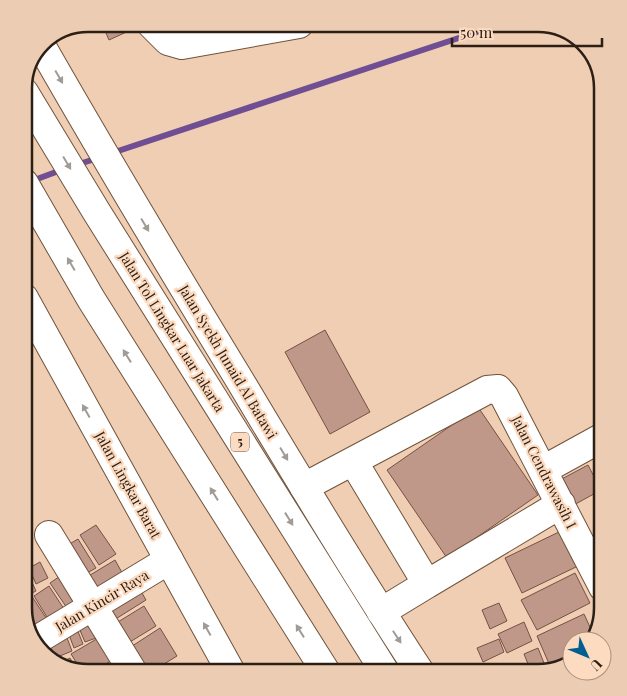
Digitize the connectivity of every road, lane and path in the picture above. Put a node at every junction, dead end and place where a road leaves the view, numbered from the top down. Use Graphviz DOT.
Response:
graph roads {
  1 [pos="159,32"];
  2 [pos="252,32"];
  3 [pos="46,53"];
  4 [pos="33,106"];
  5 [pos="33,198"];
  6 [pos="33,313"];
  7 [pos="594,442"];
  8 [pos="353,461"];
  9 [pos="543,470"];
  10 [pos="304,487"];
  11 [pos="561,504"];
  12 [pos="49,535"];
  13 [pos="170,560"];
  14 [pos="594,569"];
  15 [pos="427,584"];
  16 [pos="94,606"];
  17 [pos="381,612"];
  18 [pos="41,637"];
  19 [pos="121,664"];
  20 [pos="227,664"];
  21 [pos="321,664"];
  22 [pos="380,664"];
  23 [pos="415,664"];
  1 -- 2 [label="main road"];
  3 -- 10 [label="main road, Jalan Syekh Junaid Al Batawi, one-way"];
  4 -- 22 [label="main road, Jalan Tol Lingkar Luar Jakarta / 5, one-way"];
  21 -- 5 [label="main road, one-way"];
  13 -- 6 [label="main road, Jalan Lingkar Barat, one-way"];
  7 -- 9 [label="main road"];
  8 -- 9 [label="main road, Jalan Cendrawasih I"];
  8 -- 10 [label="main road"];
  8 -- 15 [label="main road"];
  9 -- 11 [label="main road, Jalan Cendrawasih I"];
  10 -- 17 [label="main road, Jalan Syekh Junaid Al Batawi"];
  11 -- 14 [label="main road, Jalan Cendrawasih I"];
  11 -- 15 [label="main road"];
  12 -- 16 [label="main road"];
  13 -- 16 [label="main road, Jalan Kincir Raya"];
  20 -- 13 [label="main road, Jalan Lingkar Barat, one-way"];
  15 -- 17 [label="main road"];
  16 -- 18 [label="main road, Jalan Kincir Raya"];
  16 -- 19 [label="main road"];
  17 -- 23 [label="main road, Jalan Syekh Junaid Al Batawi, one-way"];
}
